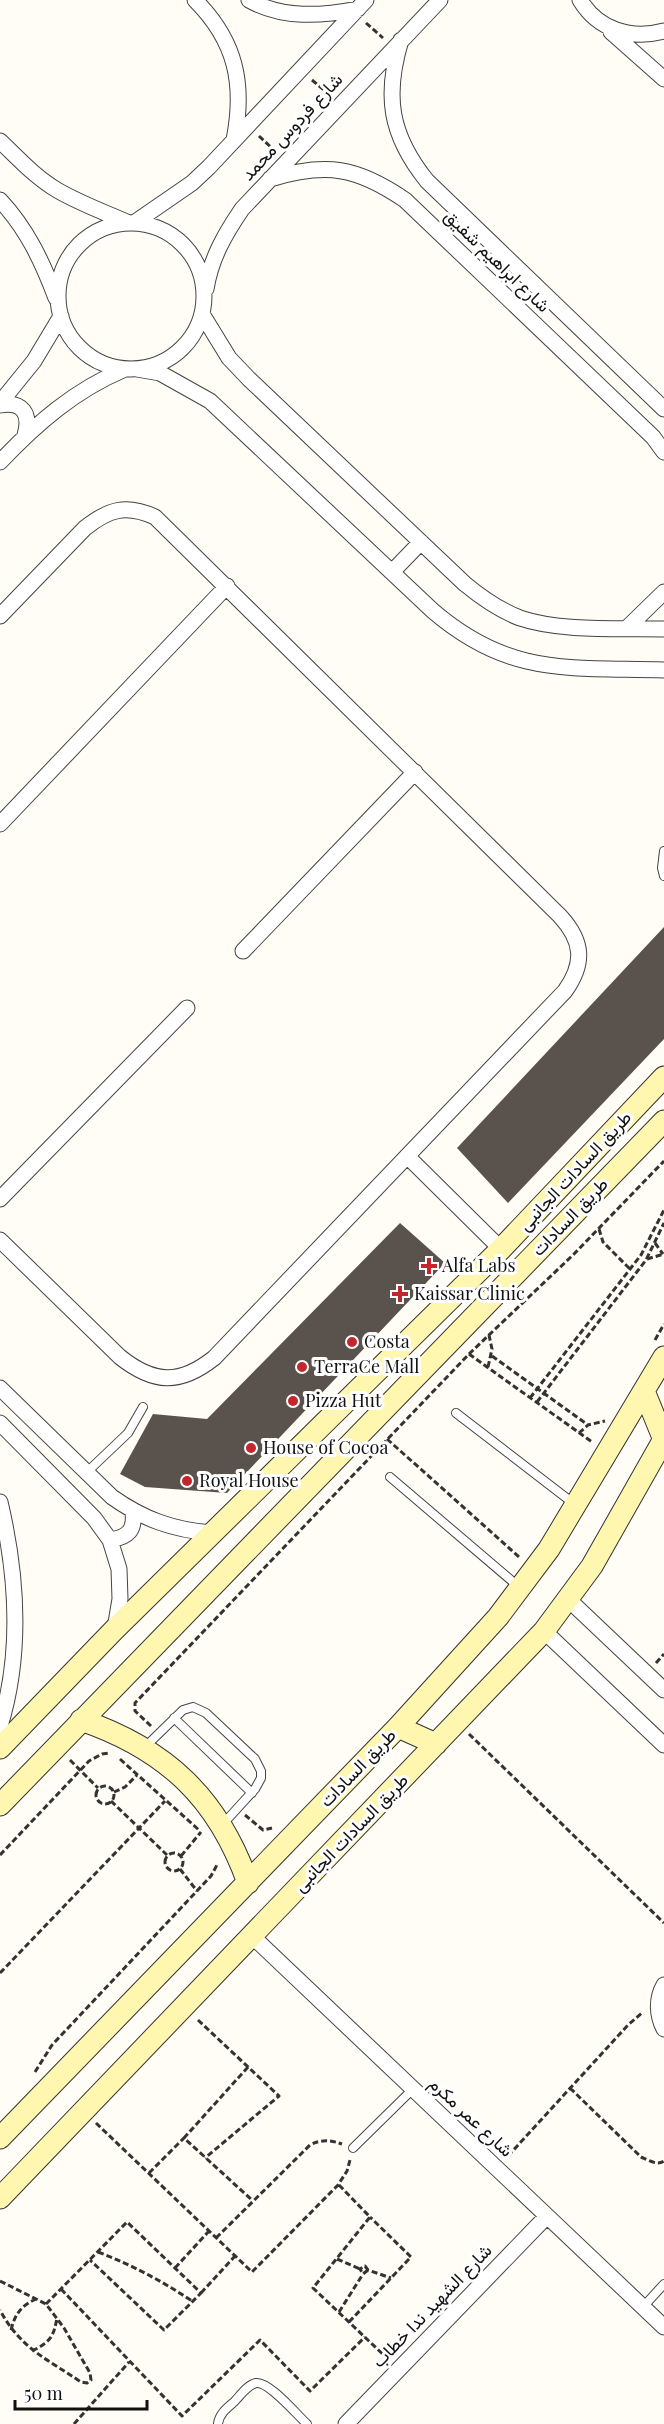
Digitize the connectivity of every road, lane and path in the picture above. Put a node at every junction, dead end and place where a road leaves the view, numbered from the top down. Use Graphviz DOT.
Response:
graph roads {
  1 [pos="195,0"];
  2 [pos="249,0"];
  3 [pos="440,0"];
  4 [pos="580,4"];
  5 [pos="359,7"];
  6 [pos="604,26"];
  7 [pos="664,31"];
  8 [pos="397,44"];
  9 [pos="301,70"];
  10 [pos="664,79"];
  11 [pos="340,104"];
  12 [pos="248,126"];
  13 [pos="0,141"];
  14 [pos="234,141"];
  15 [pos="286,162"];
  16 [pos="270,179"];
  17 [pos="0,200"];
  18 [pos="131,223"];
  19 [pos="203,307"];
  20 [pos="60,311"];
  21 [pos="131,369"];
  22 [pos="0,404"];
  23 [pos="664,409"];
  24 [pos="25,435"];
  25 [pos="664,452"];
  26 [pos="0,462"];
  27 [pos="421,542"];
  28 [pos="392,572"];
  29 [pos="227,586"];
  30 [pos="664,592"];
  31 [pos="0,616"];
  32 [pos="627,628"];
  33 [pos="664,629"];
  34 [pos="664,670"];
  35 [pos="415,772"];
  36 [pos="0,824"];
  37 [pos="664,851"];
  38 [pos="664,876"];
  39 [pos="243,951"];
  40 [pos="188,1008"];
  41 [pos="664,1077"];
  42 [pos="645,1096"];
  43 [pos="664,1121"];
  44 [pos="643,1143"];
  45 [pos="407,1156"];
  46 [pos="664,1161"];
  47 [pos="0,1199"];
  48 [pos="664,1210"];
  49 [pos="664,1223"];
  50 [pos="599,1228"];
  51 [pos="664,1236"];
  52 [pos="657,1237"];
  53 [pos="0,1240"];
  54 [pos="655,1243"];
  55 [pos="501,1249"];
  56 [pos="664,1254"];
  57 [pos="646,1260"];
  58 [pos="630,1269"];
  59 [pos="604,1303"];
  60 [pos="609,1307"];
  61 [pos="664,1324"];
  62 [pos="489,1335"];
  63 [pos="659,1350"];
  64 [pos="469,1354"];
  65 [pos="492,1356"];
  66 [pos="488,1367"];
  67 [pos="0,1388"];
  68 [pos="537,1388"];
  69 [pos="644,1391"];
  70 [pos="544,1393"];
  71 [pos="530,1398"];
  72 [pos="537,1402"];
  73 [pos="143,1407"];
  74 [pos="381,1412"];
  75 [pos="456,1413"];
  76 [pos="0,1423"];
  77 [pos="588,1425"];
  78 [pos="605,1429"];
  79 [pos="313,1433"];
  80 [pos="579,1433"];
  81 [pos="387,1439"];
  82 [pos="664,1439"];
  83 [pos="596,1445"];
  84 [pos="87,1472"];
  85 [pos="390,1477"];
  86 [pos="0,1502"];
  87 [pos="577,1506"];
  88 [pos="133,1511"];
  89 [pos="212,1533"];
  90 [pos="110,1540"];
  91 [pos="516,1584"];
  92 [pos="569,1600"];
  93 [pos="115,1629"];
  94 [pos="544,1631"];
  95 [pos="664,1690"];
  96 [pos="174,1718"];
  97 [pos="81,1720"];
  98 [pos="457,1722"];
  99 [pos="0,1726"];
  100 [pos="398,1727"];
  101 [pos="159,1733"];
  102 [pos="436,1744"];
  103 [pos="664,1745"];
  104 [pos="0,1748"];
  105 [pos="144,1748"];
  106 [pos="137,1775"];
  107 [pos="114,1792"];
  108 [pos="252,1792"];
  109 [pos="165,1800"];
  110 [pos="111,1801"];
  111 [pos="0,1804"];
  112 [pos="238,1808"];
  113 [pos="274,1827"];
  114 [pos="139,1828"];
  115 [pos="201,1831"];
  116 [pos="215,1832"];
  117 [pos="0,1855"];
  118 [pos="167,1855"];
  119 [pos="181,1856"];
  120 [pos="219,1859"];
  121 [pos="180,1869"];
  122 [pos="248,1882"];
  123 [pos="197,1891"];
  124 [pos="664,1923"];
  125 [pos="252,1936"];
  126 [pos="0,1972"];
  127 [pos="664,1985"];
  128 [pos="184,2006"];
  129 [pos="658,2010"];
  130 [pos="664,2029"];
  131 [pos="248,2067"];
  132 [pos="32,2077"];
  133 [pos="570,2088"];
  134 [pos="413,2089"];
  135 [pos="83,2111"];
  136 [pos="0,2138"];
  137 [pos="184,2138"];
  138 [pos="353,2148"];
  139 [pos="205,2158"];
  140 [pos="664,2161"];
  141 [pos="496,2168"];
  142 [pos="149,2173"];
  143 [pos="338,2185"];
  144 [pos="0,2198"];
  145 [pos="253,2201"];
  146 [pos="547,2216"];
  147 [pos="370,2217"];
  148 [pos="209,2230"];
  149 [pos="216,2238"];
  150 [pos="98,2252"];
  151 [pos="235,2256"];
  152 [pos="336,2259"];
  153 [pos="90,2260"];
  154 [pos="175,2268"];
  155 [pos="360,2269"];
  156 [pos="368,2270"];
  157 [pos="363,2274"];
  158 [pos="391,2278"];
  159 [pos="0,2282"];
  160 [pos="664,2284"];
  161 [pos="61,2289"];
  162 [pos="201,2292"];
  163 [pos="36,2299"];
  164 [pos="192,2301"];
  165 [pos="46,2304"];
  166 [pos="643,2307"];
  167 [pos="0,2310"];
  168 [pos="339,2312"];
  169 [pos="57,2317"];
  170 [pos="349,2322"];
  171 [pos="664,2327"];
  172 [pos="11,2330"];
  173 [pos="32,2351"];
  174 [pos="399,2369"];
  175 [pos="74,2424"];
  176 [pos="218,2424"];
  177 [pos="307,2424"];
  178 [pos="346,2424"];
  1 -- 14 [label="street"];
  2 -- 5 [label="street"];
  3 -- 8 [label="street, شارع فردوس محمد"];
  4 -- 6 [label="street"];
  5 -- 8 [label="path"];
  5 -- 9 [label="street, شارع فردوس محمد"];
  6 -- 7 [label="street"];
  6 -- 10 [label="street"];
  8 -- 11 [label="street, شارع فردوس محمد"];
  8 -- 23 [label="street, شارع ابراهيم شفيق"];
  9 -- 11 [label="path"];
  9 -- 12 [label="street, شارع فردوس محمد"];
  11 -- 15 [label="street, شارع فردوس محمد"];
  12 -- 14 [label="street, شارع فردوس محمد"];
  12 -- 15 [label="path"];
  13 -- 18 [label="street"];
  14 -- 18 [label="street, شارع فردوس محمد"];
  15 -- 16 [label="street, شارع فردوس محمد"];
  16 -- 19 [label="street, شارع فردوس محمد"];
  16 -- 25 [label="street, شارع ابراهيم شفيق"];
  17 -- 20 [label="street"];
  18 -- 19 [label="street"];
  18 -- 20 [label="street"];
  19 -- 21 [label="street"];
  19 -- 27 [label="street"];
  20 -- 21 [label="street"];
  20 -- 22 [label="street"];
  21 -- 24 [label="street"];
  21 -- 28 [label="street"];
  22 -- 24 [label="street"];
  24 -- 26 [label="street"];
  27 -- 28 [label="street"];
  27 -- 32 [label="street"];
  28 -- 34 [label="street"];
  29 -- 31 [label="street"];
  29 -- 35 [label="street"];
  29 -- 36 [label="street"];
  30 -- 32 [label="street"];
  32 -- 33 [label="street"];
  35 -- 39 [label="street"];
  35 -- 45 [label="street"];
  37 -- 38 [label="lane"];
  40 -- 47 [label="street"];
  41 -- 42 [label="main road, طريق السادات الجانبى"];
  42 -- 44 [label="main road"];
  42 -- 55 [label="main road, طريق السادات الجانبى"];
  43 -- 44 [label="main road, طريق السادات"];
  44 -- 74 [label="main road, طريق السادات"];
  45 -- 53 [label="street"];
  45 -- 55 [label="street"];
  46 -- 50 [label="path"];
  48 -- 58 [label="path"];
  49 -- 52 [label="path"];
  50 -- 58 [label="path"];
  50 -- 62 [label="path"];
  51 -- 52 [label="path"];
  52 -- 54 [label="path"];
  54 -- 56 [label="path"];
  54 -- 57 [label="path"];
  55 -- 79 [label="main road, طريق السادات الجانبى"];
  56 -- 57 [label="path"];
  57 -- 60 [label="path"];
  58 -- 59 [label="path"];
  59 -- 60 [label="path"];
  59 -- 68 [label="path"];
  60 -- 70 [label="path"];
  61 -- 63 [label="path"];
  62 -- 64 [label="path"];
  62 -- 65 [label="path"];
  63 -- 69 [label="main road, طريق السادات"];
  64 -- 66 [label="path"];
  64 -- 81 [label="path"];
  65 -- 66 [label="path"];
  65 -- 68 [label="path"];
  66 -- 71 [label="path"];
  67 -- 84 [label="street"];
  68 -- 70 [label="path"];
  68 -- 71 [label="path"];
  69 -- 82 [label="main road"];
  69 -- 87 [label="main road, طريق السادات"];
  70 -- 72 [label="path"];
  70 -- 77 [label="path"];
  71 -- 72 [label="path"];
  72 -- 80 [label="path"];
  73 -- 84 [label="lane"];
  74 -- 79 [label="main road"];
  74 -- 97 [label="main road, طريق السادات"];
  75 -- 87 [label="lane"];
  76 -- 90 [label="street"];
  77 -- 78 [label="path"];
  77 -- 80 [label="path"];
  79 -- 89 [label="main road, طريق السادات الجانبى"];
  80 -- 83 [label="path"];
  81 -- 91 [label="path"];
  81 -- 101 [label="path"];
  82 -- 92 [label="main road, طريق السادات الجانبى"];
  84 -- 88 [label="street"];
  85 -- 91 [label="lane"];
  86 -- 99 [label="street"];
  87 -- 91 [label="main road, طريق السادات"];
  88 -- 89 [label="street"];
  88 -- 90 [label="street"];
  89 -- 93 [label="main road, طريق السادات الجانبى"];
  90 -- 93 [label="street"];
  91 -- 100 [label="main road, طريق السادات"];
  92 -- 94 [label="main road, طريق السادات الجانبى"];
  92 -- 95 [label="street"];
  93 -- 104 [label="main road, طريق السادات الجانبى"];
  94 -- 98 [label="main road, طريق السادات الجانبى"];
  94 -- 103 [label="street"];
  96 -- 101 [label="lane"];
  96 -- 108 [label="lane"];
  96 -- 108 [label="lane"];
  97 -- 105 [label="main road"];
  97 -- 111 [label="main road, طريق السادات"];
  98 -- 102 [label="main road, طريق السادات الجانبى"];
  98 -- 124 [label="path"];
  100 -- 102 [label="main road"];
  100 -- 122 [label="main road, طريق السادات"];
  101 -- 105 [label="lane"];
  102 -- 125 [label="main road, طريق السادات الجانبى"];
  105 -- 116 [label="main road"];
  106 -- 107 [label="path"];
  106 -- 109 [label="path"];
  106 -- 117 [label="path"];
  107 -- 110 [label="path"];
  107 -- 110 [label="path"];
  108 -- 112 [label="lane"];
  109 -- 114 [label="path"];
  109 -- 115 [label="path"];
  110 -- 114 [label="path"];
  112 -- 113 [label="path"];
  112 -- 116 [label="lane"];
  114 -- 118 [label="path"];
  114 -- 126 [label="path"];
  115 -- 116 [label="path"];
  115 -- 119 [label="path"];
  116 -- 122 [label="main road"];
  118 -- 119 [label="path"];
  118 -- 121 [label="path"];
  119 -- 121 [label="path"];
  120 -- 123 [label="path"];
  121 -- 123 [label="path"];
  122 -- 136 [label="main road, طريق السادات"];
  123 -- 132 [label="path"];
  125 -- 128 [label="main road, طريق السادات الجانبى"];
  125 -- 134 [label="street, شارع عمر مكرم"];
  127 -- 129 [label="street"];
  128 -- 131 [label="path"];
  128 -- 135 [label="main road, طريق السادات الجانبى"];
  129 -- 130 [label="street"];
  129 -- 133 [label="path"];
  131 -- 137 [label="path"];
  131 -- 139 [label="path"];
  133 -- 140 [label="path"];
  133 -- 141 [label="path"];
  134 -- 138 [label="lane"];
  134 -- 141 [label="street, شارع عمر مكرم"];
  135 -- 142 [label="path"];
  135 -- 144 [label="main road, طريق السادات الجانبى"];
  137 -- 139 [label="path"];
  137 -- 142 [label="path"];
  138 -- 143 [label="path"];
  138 -- 145 [label="path"];
  139 -- 145 [label="path"];
  141 -- 146 [label="street, شارع عمر مكرم"];
  142 -- 148 [label="path"];
  143 -- 147 [label="path"];
  143 -- 151 [label="path"];
  145 -- 149 [label="path"];
  146 -- 166 [label="street, شارع عمر مكرم"];
  146 -- 174 [label="street, شارع الشهيد ندا خطاب"];
  147 -- 152 [label="path"];
  147 -- 158 [label="path"];
  148 -- 149 [label="path"];
  148 -- 154 [label="path"];
  149 -- 151 [label="path"];
  150 -- 153 [label="path"];
  150 -- 154 [label="path"];
  150 -- 164 [label="path"];
  151 -- 162 [label="path"];
  152 -- 155 [label="path"];
  152 -- 168 [label="path"];
  153 -- 161 [label="path"];
  153 -- 164 [label="path"];
  154 -- 162 [label="path"];
  155 -- 156 [label="path"];
  155 -- 157 [label="path"];
  156 -- 157 [label="path"];
  156 -- 158 [label="path"];
  157 -- 168 [label="path"];
  158 -- 170 [label="path"];
  159 -- 163 [label="path"];
  160 -- 166 [label="lane"];
  161 -- 165 [label="path"];
  161 -- 175 [label="path"];
  162 -- 164 [label="path"];
  163 -- 165 [label="path"];
  163 -- 172 [label="path"];
  165 -- 169 [label="path"];
  166 -- 171 [label="street, شارع عمر مكرم"];
  167 -- 172 [label="path"];
  168 -- 170 [label="path"];
  169 -- 173 [label="path"];
  169 -- 173 [label="path"];
  170 -- 174 [label="path"];
  172 -- 173 [label="path"];
  174 -- 178 [label="street, شارع الشهيد ندا خطاب"];
  176 -- 177 [label="lane"];
}
